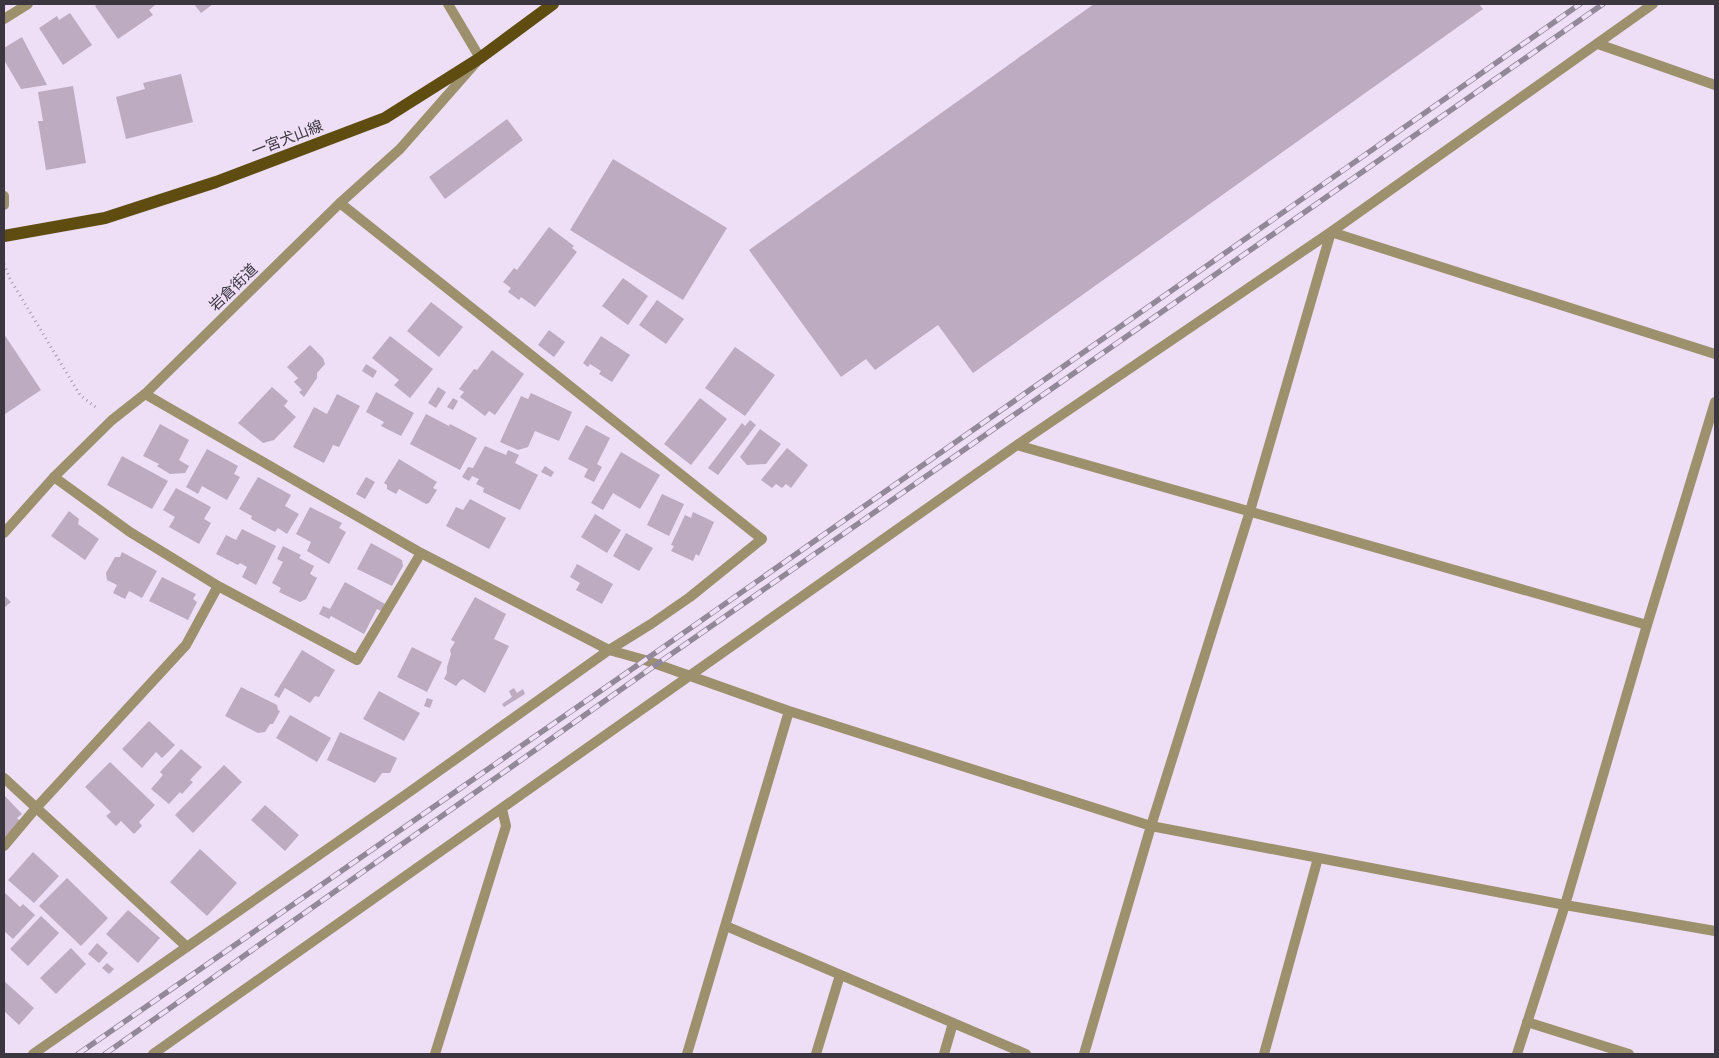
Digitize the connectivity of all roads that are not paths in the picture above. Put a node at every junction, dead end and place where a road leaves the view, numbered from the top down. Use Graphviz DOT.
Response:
graph roads {
  1 [pos="28,4"];
  2 [pos="448,4"];
  3 [pos="553,4"];
  4 [pos="1653,4"];
  5 [pos="4,18"];
  6 [pos="1598,44"];
  7 [pos="480,58"];
  8 [pos="1715,85"];
  9 [pos="4,196"];
  10 [pos="340,203"];
  11 [pos="4,205"];
  12 [pos="1331,232"];
  13 [pos="4,236"];
  14 [pos="1715,354"];
  15 [pos="145,394"];
  16 [pos="1715,402"];
  17 [pos="1017,445"];
  18 [pos="54,477"];
  19 [pos="1250,511"];
  20 [pos="4,533"];
  21 [pos="421,554"];
  22 [pos="218,586"];
  23 [pos="1647,625"];
  24 [pos="609,650"];
  25 [pos="689,676"];
  26 [pos="789,711"];
  27 [pos="4,778"];
  28 [pos="36,808"];
  29 [pos="502,809"];
  30 [pos="1151,826"];
  31 [pos="4,846"];
  32 [pos="1318,858"];
  33 [pos="1565,905"];
  34 [pos="726,926"];
  35 [pos="1715,931"];
  36 [pos="187,947"];
  37 [pos="840,975"];
  38 [pos="1527,1022"];
  39 [pos="953,1023"];
  40 [pos="33,1054"];
  41 [pos="154,1054"];
  42 [pos="435,1054"];
  43 [pos="687,1054"];
  44 [pos="816,1054"];
  45 [pos="944,1054"];
  46 [pos="1026,1054"];
  47 [pos="1084,1054"];
  48 [pos="1264,1054"];
  49 [pos="1517,1054"];
  50 [pos="1629,1054"];
  1 -- 5 [label="street"];
  2 -- 7 [label="street"];
  3 -- 7 [label="main road, 一宮犬山線"];
  4 -- 6 [label="street"];
  6 -- 8 [label="street"];
  6 -- 12 [label="street"];
  7 -- 10 [label="street, 岩倉街道"];
  7 -- 13 [label="main road, 一宮犬山線"];
  9 -- 11 [label="street"];
  10 -- 15 [label="street, 岩倉街道"];
  10 -- 24 [label="street"];
  12 -- 14 [label="street"];
  12 -- 17 [label="street"];
  12 -- 19 [label="street"];
  15 -- 18 [label="street, 岩倉街道"];
  15 -- 21 [label="street"];
  16 -- 23 [label="street"];
  17 -- 19 [label="street"];
  17 -- 25 [label="street"];
  18 -- 20 [label="street, 岩倉街道"];
  18 -- 22 [label="street"];
  19 -- 23 [label="street"];
  19 -- 30 [label="street"];
  21 -- 22 [label="street"];
  21 -- 24 [label="street"];
  22 -- 28 [label="street"];
  23 -- 33 [label="street"];
  24 -- 25 [label="street"];
  24 -- 36 [label="street"];
  25 -- 26 [label="street"];
  25 -- 29 [label="street"];
  26 -- 30 [label="street"];
  26 -- 34 [label="street"];
  27 -- 28 [label="street"];
  28 -- 31 [label="street"];
  28 -- 36 [label="street"];
  29 -- 41 [label="street"];
  29 -- 42 [label="street"];
  30 -- 32 [label="street"];
  30 -- 47 [label="street"];
  32 -- 33 [label="street"];
  32 -- 48 [label="street"];
  33 -- 35 [label="street"];
  33 -- 38 [label="street"];
  34 -- 37 [label="street"];
  34 -- 43 [label="street"];
  36 -- 40 [label="street"];
  37 -- 39 [label="street"];
  37 -- 44 [label="street"];
  38 -- 49 [label="street"];
  38 -- 50 [label="street"];
  39 -- 45 [label="street"];
  39 -- 46 [label="street"];
}
